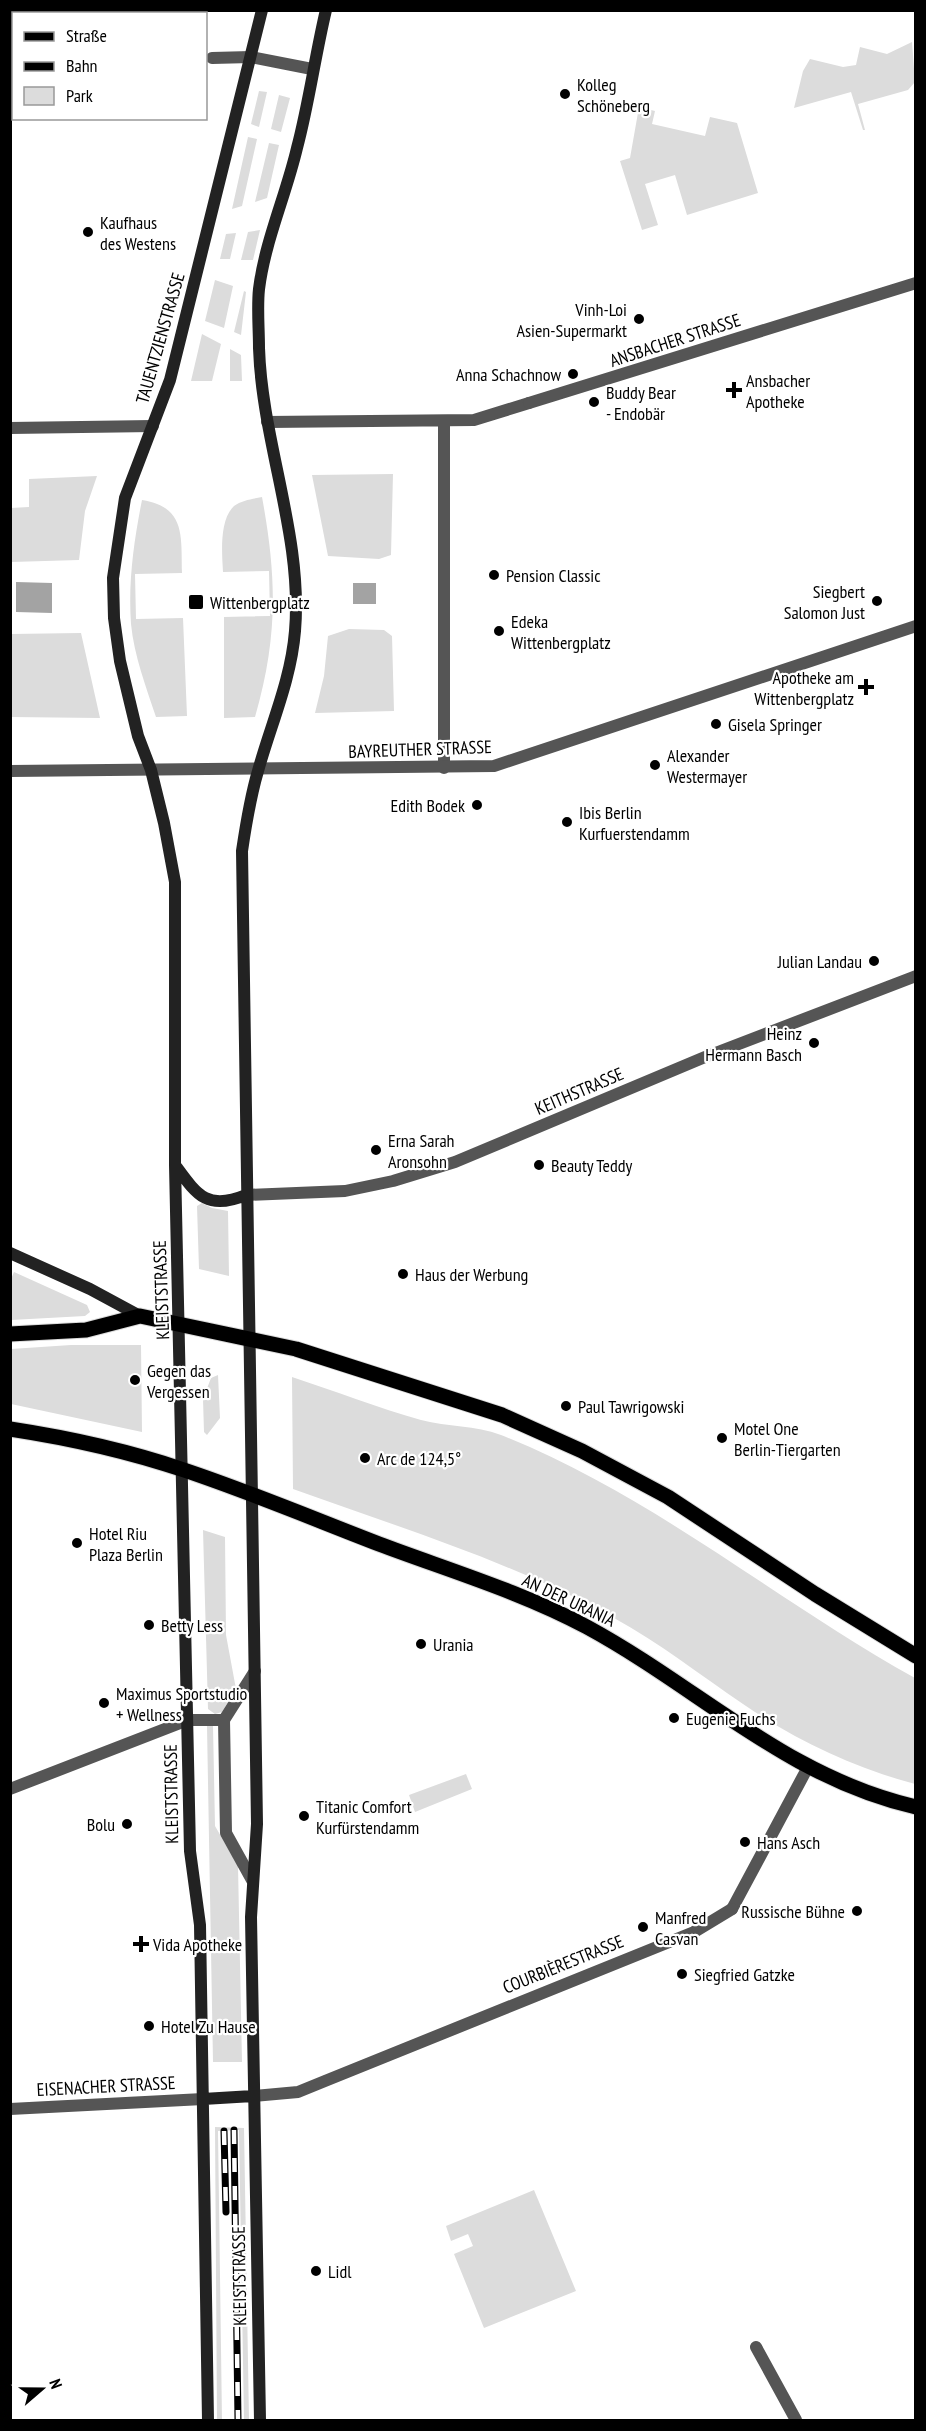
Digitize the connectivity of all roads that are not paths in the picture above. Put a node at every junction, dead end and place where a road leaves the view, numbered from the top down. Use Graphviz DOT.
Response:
graph roads {
  1 [pos="262,10"];
  2 [pos="326,10"];
  3 [pos="251,57"];
  4 [pos="212,58"];
  5 [pos="312,69"];
  6 [pos="915,283"];
  7 [pos="267,422"];
  8 [pos="444,422"];
  9 [pos="10,428"];
  10 [pos="152,428"];
  11 [pos="915,626"];
  12 [pos="444,768"];
  13 [pos="151,770"];
  14 [pos="10,771"];
  15 [pos="258,771"];
  16 [pos="915,976"];
  17 [pos="175,1165"];
  18 [pos="246,1195"];
  19 [pos="10,1253"];
  20 [pos="140,1316"];
  21 [pos="180,1323"];
  22 [pos="10,1334"];
  23 [pos="250,1338"];
  24 [pos="10,1429"];
  25 [pos="184,1470"];
  26 [pos="252,1495"];
  27 [pos="915,1656"];
  28 [pos="255,1671"];
  29 [pos="188,1720"];
  30 [pos="224,1720"];
  31 [pos="808,1767"];
  32 [pos="10,1789"];
  33 [pos="915,1807"];
  34 [pos="252,1880"];
  35 [pos="253,2096"];
  36 [pos="203,2099"];
  37 [pos="10,2109"];
  38 [pos="756,2347"];
  39 [pos="208,2421"];
  40 [pos="260,2421"];
  41 [pos="796,2421"];
  1 -- 3 [label="main road, TAUENTZIENSTRASSE"];
  2 -- 5 [label="main road"];
  3 -- 4 [label="street"];
  3 -- 5 [label="street"];
  3 -- 10 [label="main road, TAUENTZIENSTRASSE"];
  5 -- 7 [label="main road"];
  6 -- 8 [label="street, ANSBACHER STRASSE"];
  7 -- 8 [label="street"];
  7 -- 15 [label="main road"];
  8 -- 12 [label="street"];
  9 -- 10 [label="street"];
  10 -- 13 [label="main road"];
  11 -- 12 [label="street, BAYREUTHER STRASSE"];
  12 -- 15 [label="street, BAYREUTHER STRASSE"];
  13 -- 14 [label="street, BAYREUTHER STRASSE"];
  13 -- 15 [label="street, BAYREUTHER STRASSE"];
  13 -- 17 [label="main road, KLEISTSTRASSE"];
  15 -- 18 [label="main road, KLEISTSTRASSE"];
  16 -- 18 [label="street, KEITHSTRASSE"];
  17 -- 18 [label="main road"];
  17 -- 21 [label="main road, KLEISTSTRASSE"];
  18 -- 23 [label="main road, KLEISTSTRASSE"];
  19 -- 20 [label="main road"];
  20 -- 21 [label="main road"];
  20 -- 22 [label="main road"];
  21 -- 23 [label="main road"];
  21 -- 25 [label="main road, KLEISTSTRASSE"];
  23 -- 26 [label="main road, KLEISTSTRASSE"];
  23 -- 27 [label="main road"];
  24 -- 25 [label="main road, AN DER URANIA"];
  25 -- 26 [label="main road, AN DER URANIA"];
  25 -- 29 [label="main road, KLEISTSTRASSE"];
  26 -- 28 [label="main road, KLEISTSTRASSE"];
  26 -- 31 [label="main road, AN DER URANIA"];
  28 -- 30 [label="street"];
  28 -- 34 [label="main road, KLEISTSTRASSE"];
  29 -- 30 [label="street"];
  29 -- 32 [label="street"];
  29 -- 36 [label="main road, KLEISTSTRASSE"];
  30 -- 34 [label="street"];
  31 -- 33 [label="main road, AN DER URANIA"];
  31 -- 35 [label="street, COURBIÈRESTRASSE"];
  34 -- 35 [label="main road, KLEISTSTRASSE"];
  35 -- 36 [label="main road"];
  35 -- 40 [label="main road, KLEISTSTRASSE"];
  36 -- 37 [label="street, EISENACHER STRASSE"];
  36 -- 39 [label="main road, KLEISTSTRASSE"];
  38 -- 41 [label="street"];
}
